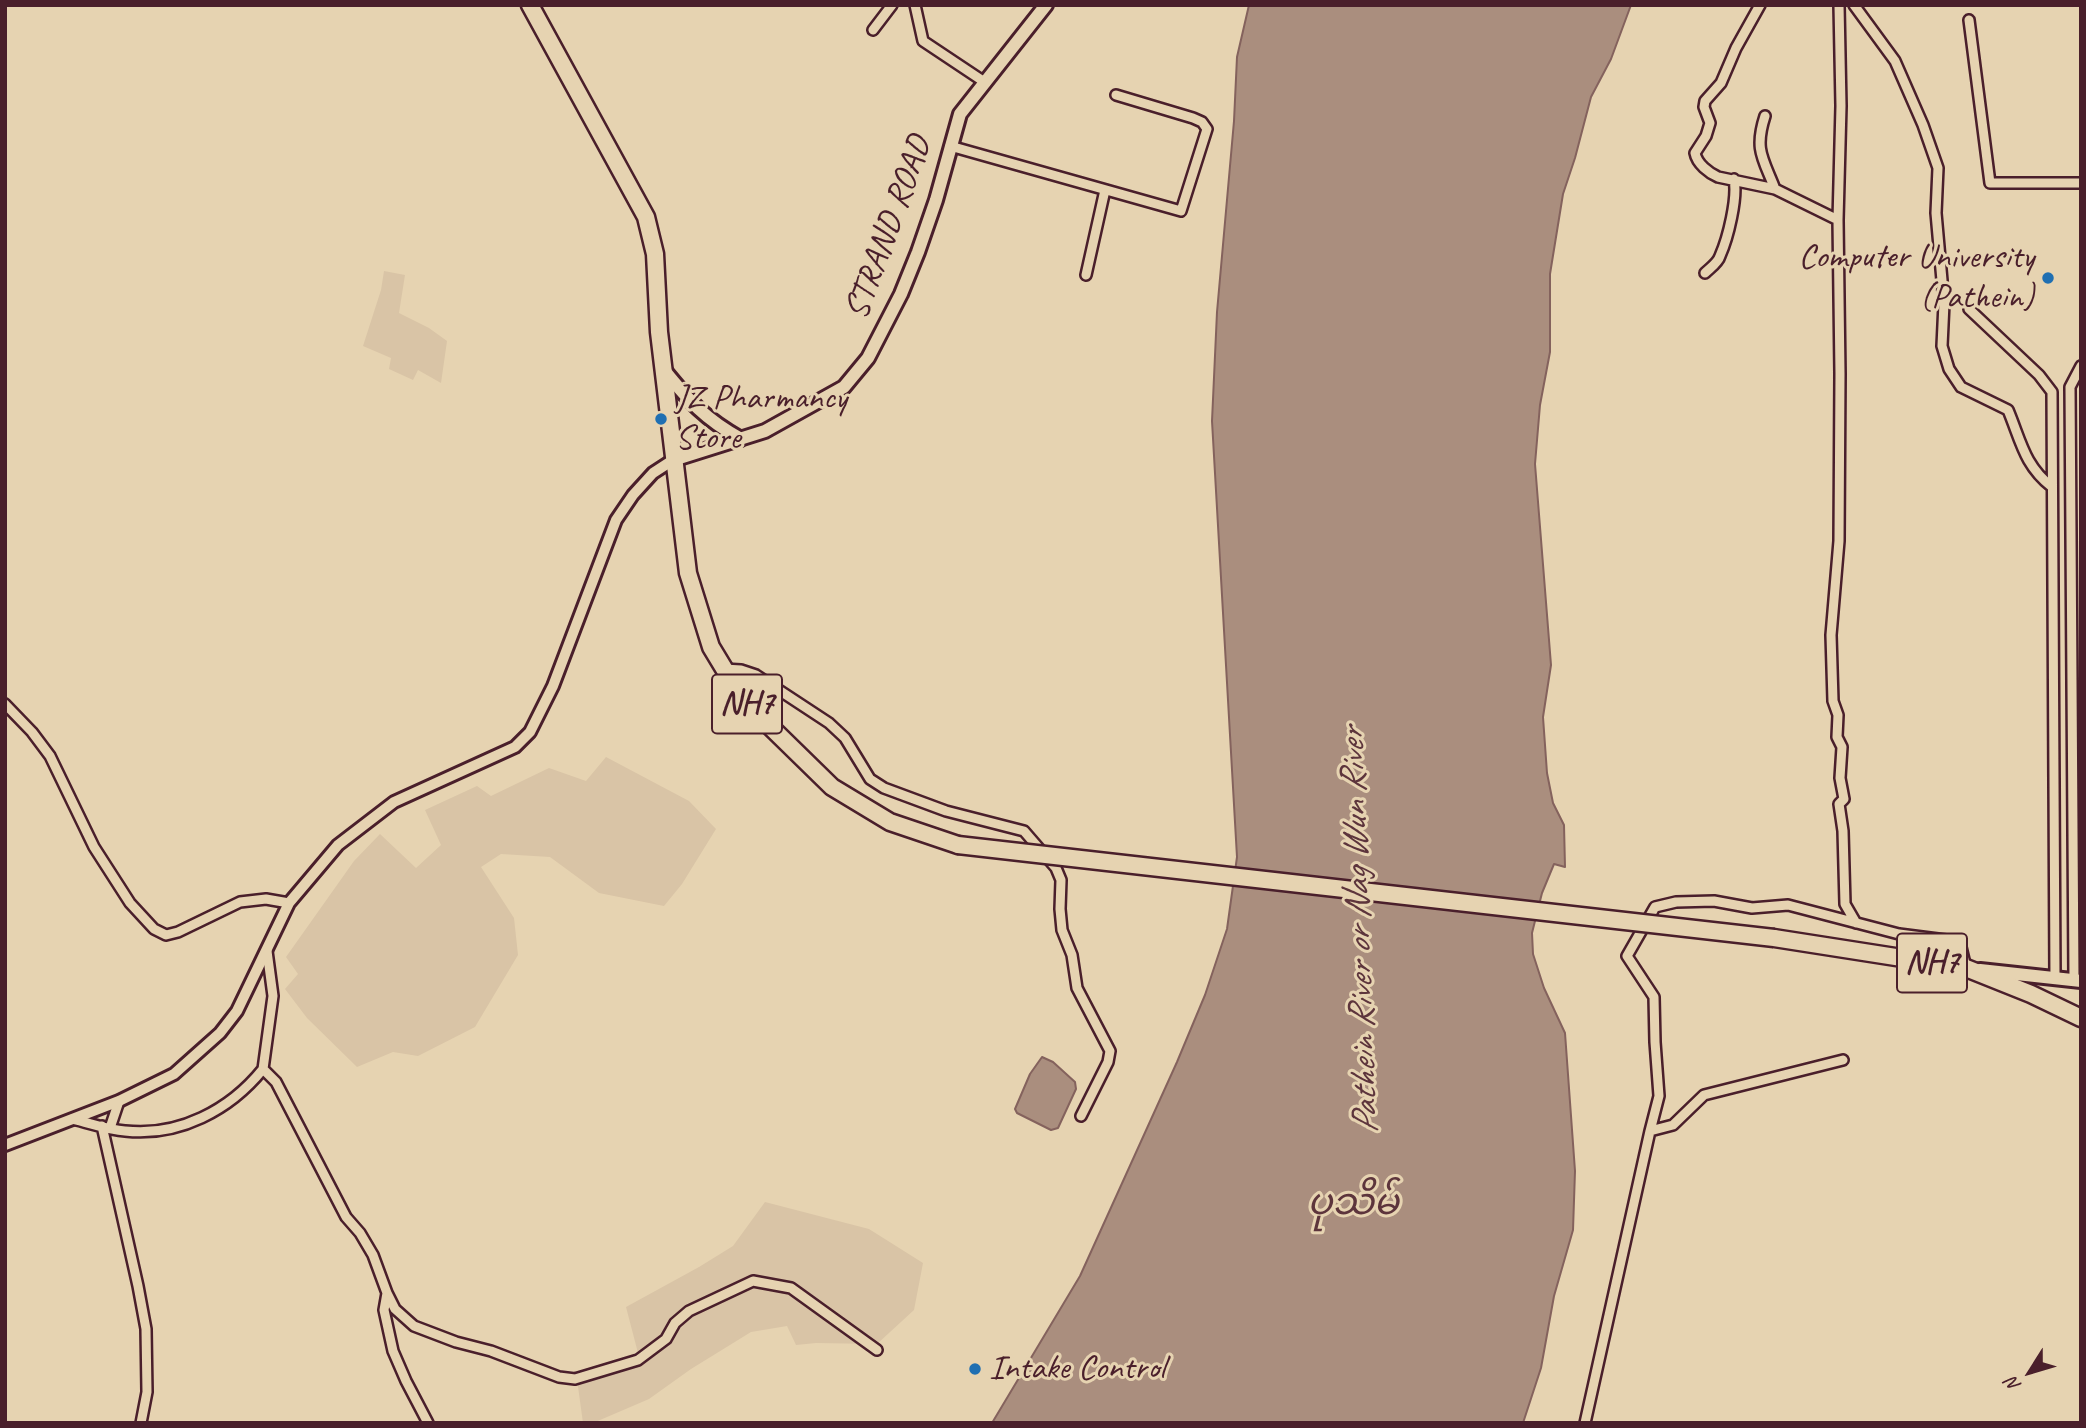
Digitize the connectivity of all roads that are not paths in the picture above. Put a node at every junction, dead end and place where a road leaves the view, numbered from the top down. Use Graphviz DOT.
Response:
graph roads {
  1 [pos="530,5"];
  2 [pos="892,5"];
  3 [pos="915,5"];
  4 [pos="1046,5"];
  5 [pos="1760,5"];
  6 [pos="1839,5"];
  7 [pos="1854,5"];
  8 [pos="1969,20"];
  9 [pos="873,30"];
  10 [pos="986,83"];
  11 [pos="1116,95"];
  12 [pos="1765,116"];
  13 [pos="950,146"];
  14 [pos="1734,179"];
  15 [pos="2081,183"];
  16 [pos="1775,189"];
  17 [pos="1105,190"];
  18 [pos="1838,220"];
  19 [pos="1705,273"];
  20 [pos="1086,275"];
  21 [pos="1969,309"];
  22 [pos="2081,366"];
  23 [pos="663,369"];
  24 [pos="741,439"];
  25 [pos="673,460"];
  26 [pos="2052,487"];
  27 [pos="724,669"];
  28 [pos="5,704"];
  29 [pos="289,903"];
  30 [pos="1856,923"];
  31 [pos="267,951"];
  32 [pos="1966,968"];
  33 [pos="2054,978"];
  34 [pos="2078,980"];
  35 [pos="2081,1018"];
  36 [pos="1843,1060"];
  37 [pos="263,1069"];
  38 [pos="119,1101"];
  39 [pos="1081,1116"];
  40 [pos="72,1119"];
  41 [pos="106,1127"];
  42 [pos="1650,1131"];
  43 [pos="5,1145"];
  44 [pos="387,1293"];
  45 [pos="877,1350"];
  46 [pos="141,1423"];
  47 [pos="428,1423"];
  48 [pos="1585,1423"];
  1 -- 23 [label="highway, NH7"];
  2 -- 9 [label="street"];
  3 -- 10 [label="street"];
  4 -- 10 [label="main road, STRAND ROAD"];
  5 -- 14 [label="street"];
  6 -- 18 [label="street"];
  7 -- 26 [label="street"];
  8 -- 15 [label="street"];
  10 -- 13 [label="main road, STRAND ROAD"];
  11 -- 17 [label="street"];
  12 -- 16 [label="street"];
  13 -- 17 [label="street"];
  13 -- 24 [label="main road, STRAND ROAD"];
  14 -- 16 [label="street"];
  14 -- 19 [label="street"];
  16 -- 18 [label="street"];
  17 -- 20 [label="street"];
  18 -- 30 [label="street"];
  21 -- 26 [label="street"];
  22 -- 34 [label="street"];
  23 -- 24 [label="main road"];
  23 -- 25 [label="highway, NH7"];
  24 -- 25 [label="main road, STRAND ROAD"];
  25 -- 27 [label="highway, NH7"];
  25 -- 29 [label="street"];
  26 -- 33 [label="street"];
  27 -- 32 [label="highway, NH7, bridge"];
  27 -- 39 [label="street"];
  28 -- 29 [label="street"];
  29 -- 31 [label="street"];
  30 -- 32 [label="street"];
  30 -- 42 [label="street"];
  31 -- 37 [label="street"];
  31 -- 38 [label="street"];
  32 -- 33 [label="main road"];
  32 -- 35 [label="highway, NH7"];
  33 -- 34 [label="main road"];
  36 -- 42 [label="street"];
  37 -- 41 [label="street"];
  37 -- 44 [label="street"];
  38 -- 40 [label="street"];
  38 -- 41 [label="street"];
  40 -- 41 [label="street"];
  40 -- 43 [label="street"];
  41 -- 46 [label="street"];
  42 -- 48 [label="street"];
  44 -- 45 [label="street"];
  44 -- 47 [label="street"];
}
